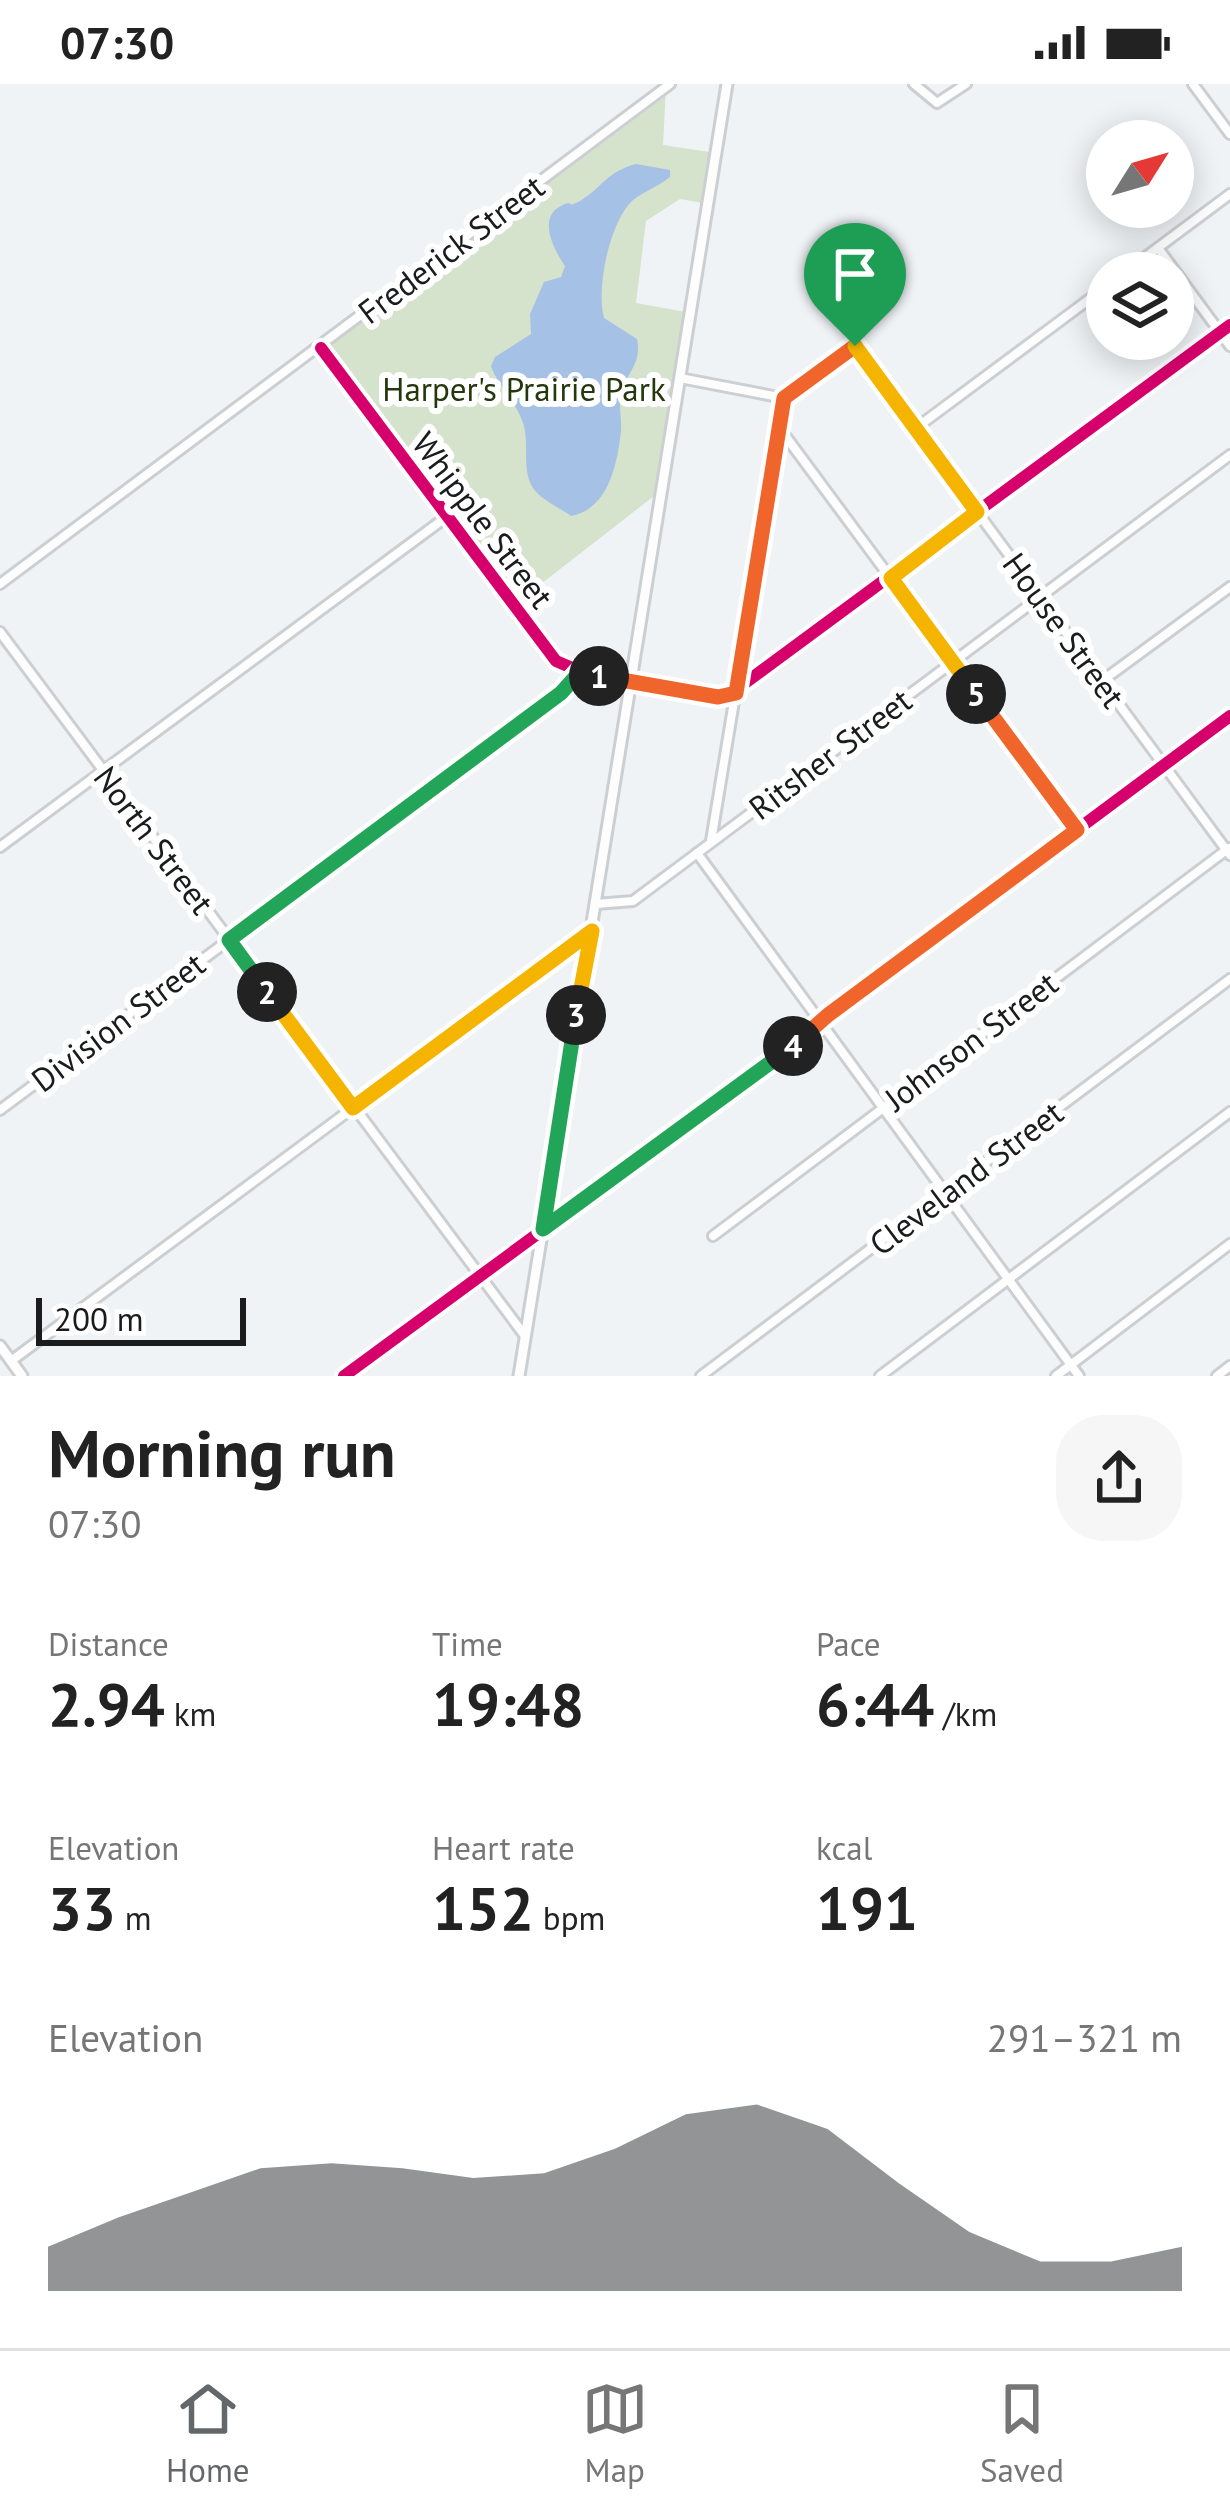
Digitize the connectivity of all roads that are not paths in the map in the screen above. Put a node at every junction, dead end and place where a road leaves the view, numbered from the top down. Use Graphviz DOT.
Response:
graph roads {
  1 [pos="670,84"];
  2 [pos="727,84"];
  3 [pos="914,84"];
  4 [pos="966,84"];
  5 [pos="1193,84"];
  6 [pos="1230,134"];
  7 [pos="1230,194"];
  8 [pos="1158,248"];
  9 [pos="1153,252"];
  10 [pos="1086,302"];
  11 [pos="1230,325"];
  12 [pos="1220,332"];
  13 [pos="1230,346"];
  14 [pos="321,348"];
  15 [pos="680,379"];
  16 [pos="784,398"];
  17 [pos="778,426"];
  18 [pos="916,428"];
  19 [pos="1230,455"];
  20 [pos="977,512"];
  21 [pos="445,518"];
  22 [pos="891,578"];
  23 [pos="0,584"];
  24 [pos="1230,587"];
  25 [pos="1040,597"];
  26 [pos="0,632"];
  27 [pos="953,662"];
  28 [pos="579,673"];
  29 [pos="632,681"];
  30 [pos="1102,681"];
  31 [pos="736,693"];
  32 [pos="1230,716"];
  33 [pos="1164,766"];
  34 [pos="103,771"];
  35 [pos="1077,830"];
  36 [pos="711,842"];
  37 [pos="0,847"];
  38 [pos="1229,851"];
  39 [pos="697,853"];
  40 [pos="596,904"];
  41 [pos="592,931"];
  42 [pos="229,940"];
  43 [pos="1230,979"];
  44 [pos="820,1023"];
  45 [pos="883,1106"];
  46 [pos="353,1108"];
  47 [pos="0,1110"];
  48 [pos="1230,1112"];
  49 [pos="946,1193"];
  50 [pos="543,1229"];
  51 [pos="712,1237"];
  52 [pos="1230,1244"];
  53 [pos="478,1276"];
  54 [pos="1009,1280"];
  55 [pos="525,1336"];
  56 [pos="0,1346"];
  57 [pos="11,1361"];
  58 [pos="1071,1365"];
  59 [pos="1230,1366"];
  60 [pos="22,1376"];
  61 [pos="344,1376"];
  62 [pos="519,1376"];
  63 [pos="701,1376"];
  64 [pos="880,1376"];
  65 [pos="1056,1376"];
  66 [pos="1079,1376"];
  67 [pos="1216,1376"];
  1 -- 14 [label="street, Frederick Street"];
  2 -- 15 [label="main road"];
  3 -- 4 [label="street"];
  5 -- 6 [label="street"];
  7 -- 8 [label="street"];
  8 -- 9 [label="street"];
  8 -- 12 [label="street"];
  10 -- 18 [label="street"];
  11 -- 12 [label="street"];
  12 -- 13 [label="street"];
  12 -- 20 [label="street"];
  14 -- 21 [label="street, Whipple Street"];
  14 -- 23 [label="street, Frederick Street"];
  15 -- 16 [label="street"];
  15 -- 29 [label="main road"];
  16 -- 17 [label="street"];
  16 -- 18 [label="street, House Street"];
  17 -- 22 [label="street"];
  17 -- 31 [label="street"];
  18 -- 20 [label="street, House Street"];
  19 -- 25 [label="street, Ritsher Street"];
  20 -- 22 [label="street"];
  20 -- 25 [label="street, House Street"];
  21 -- 28 [label="street, Whipple Street"];
  21 -- 34 [label="street"];
  22 -- 27 [label="street"];
  22 -- 31 [label="street"];
  24 -- 30 [label="street"];
  25 -- 27 [label="street, Ritsher Street"];
  25 -- 30 [label="street, House Street"];
  26 -- 34 [label="street, North Street"];
  27 -- 35 [label="street"];
  27 -- 36 [label="street, Ritsher Street"];
  28 -- 29 [label="street"];
  28 -- 42 [label="street, Division Street"];
  29 -- 31 [label="street"];
  29 -- 40 [label="main road"];
  30 -- 33 [label="street, House Street"];
  31 -- 36 [label="street"];
  32 -- 33 [label="street"];
  33 -- 35 [label="street"];
  33 -- 38 [label="street, House Street"];
  34 -- 37 [label="street"];
  34 -- 42 [label="street, North Street"];
  35 -- 44 [label="street"];
  36 -- 39 [label="street, Ritsher Street"];
  38 -- 45 [label="street, Johnson Street"];
  39 -- 40 [label="street, Ritsher Street"];
  39 -- 44 [label="street"];
  40 -- 41 [label="main road"];
  41 -- 46 [label="street"];
  41 -- 50 [label="main road"];
  42 -- 46 [label="street, North Street"];
  42 -- 47 [label="street, Division Street"];
  43 -- 49 [label="street, Cleveland Street"];
  44 -- 45 [label="street"];
  44 -- 50 [label="street"];
  45 -- 49 [label="street"];
  45 -- 51 [label="street, Johnson Street"];
  46 -- 53 [label="street, North Street"];
  46 -- 57 [label="street"];
  48 -- 54 [label="street"];
  49 -- 54 [label="street"];
  49 -- 63 [label="street, Cleveland Street"];
  50 -- 53 [label="street"];
  50 -- 55 [label="main road"];
  52 -- 58 [label="street"];
  53 -- 55 [label="street, North Street"];
  53 -- 61 [label="street"];
  54 -- 58 [label="street"];
  54 -- 64 [label="street"];
  55 -- 62 [label="main road"];
  56 -- 57 [label="main road"];
  57 -- 60 [label="main road"];
  58 -- 65 [label="street"];
  58 -- 66 [label="street"];
  59 -- 67 [label="street"];
}
